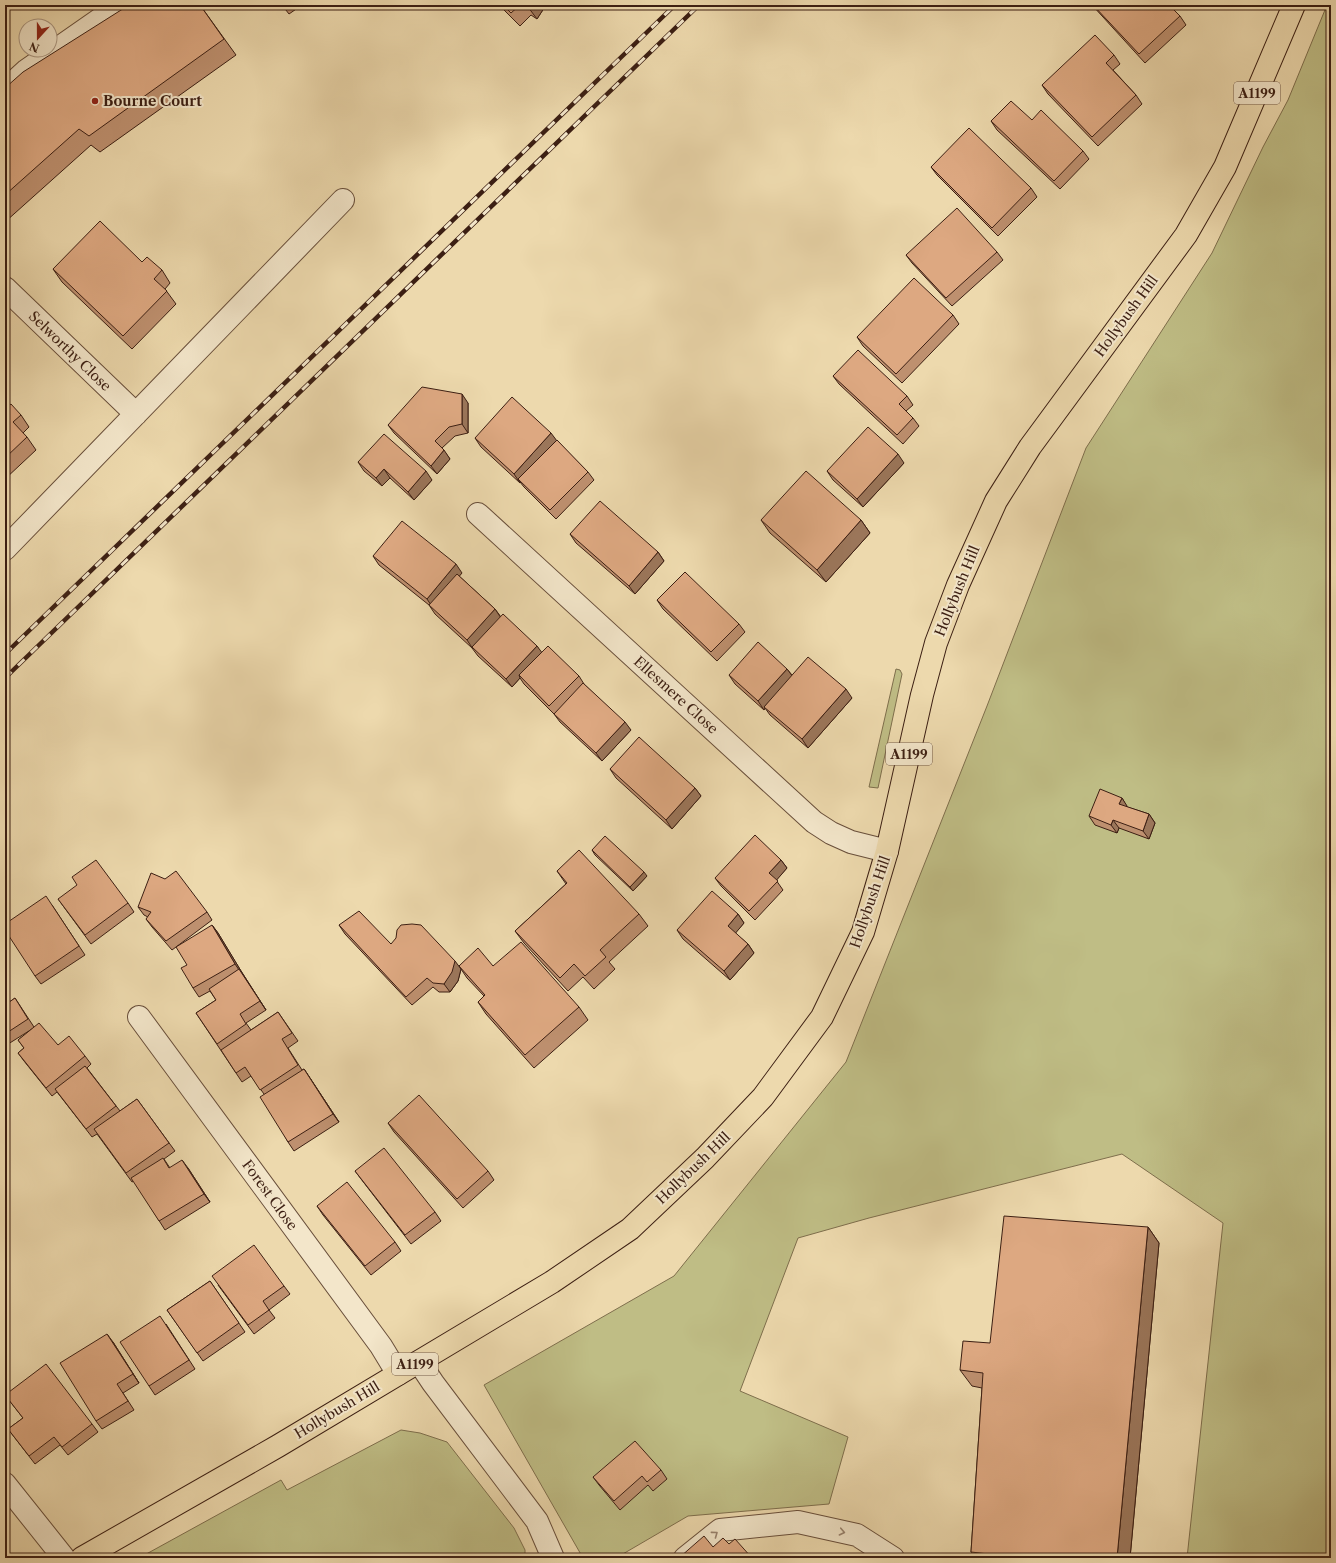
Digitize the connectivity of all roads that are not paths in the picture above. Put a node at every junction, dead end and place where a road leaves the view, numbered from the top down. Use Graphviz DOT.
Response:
graph roads {
  1 [pos="1294,5"];
  2 [pos="116,8"];
  3 [pos="5,90"];
  4 [pos="343,200"];
  5 [pos="5,288"];
  6 [pos="136,414"];
  7 [pos="478,514"];
  8 [pos="5,549"];
  9 [pos="887,851"];
  10 [pos="140,1017"];
  11 [pos="419,1362"];
  12 [pos="398,1374"];
  13 [pos="5,1484"];
  14 [pos="64,1558"];
  15 [pos="82,1558"];
  16 [pos="553,1558"];
  17 [pos="685,1558"];
  18 [pos="893,1558"];
  1 -- 9 [label="main road, Hollybush Hill / A1199"];
  2 -- 3 [label="street"];
  4 -- 6 [label="street"];
  5 -- 6 [label="street, Selworthy Close"];
  6 -- 8 [label="street"];
  7 -- 9 [label="street, Ellesmere Close"];
  9 -- 11 [label="main road, Hollybush Hill / A1199"];
  10 -- 12 [label="street, Forest Close"];
  11 -- 12 [label="main road, Hollybush Hill / A1199"];
  11 -- 16 [label="street"];
  12 -- 15 [label="main road, Hollybush Hill / A1199"];
  13 -- 14 [label="street"];
  17 -- 18 [label="street, one-way"];
}
